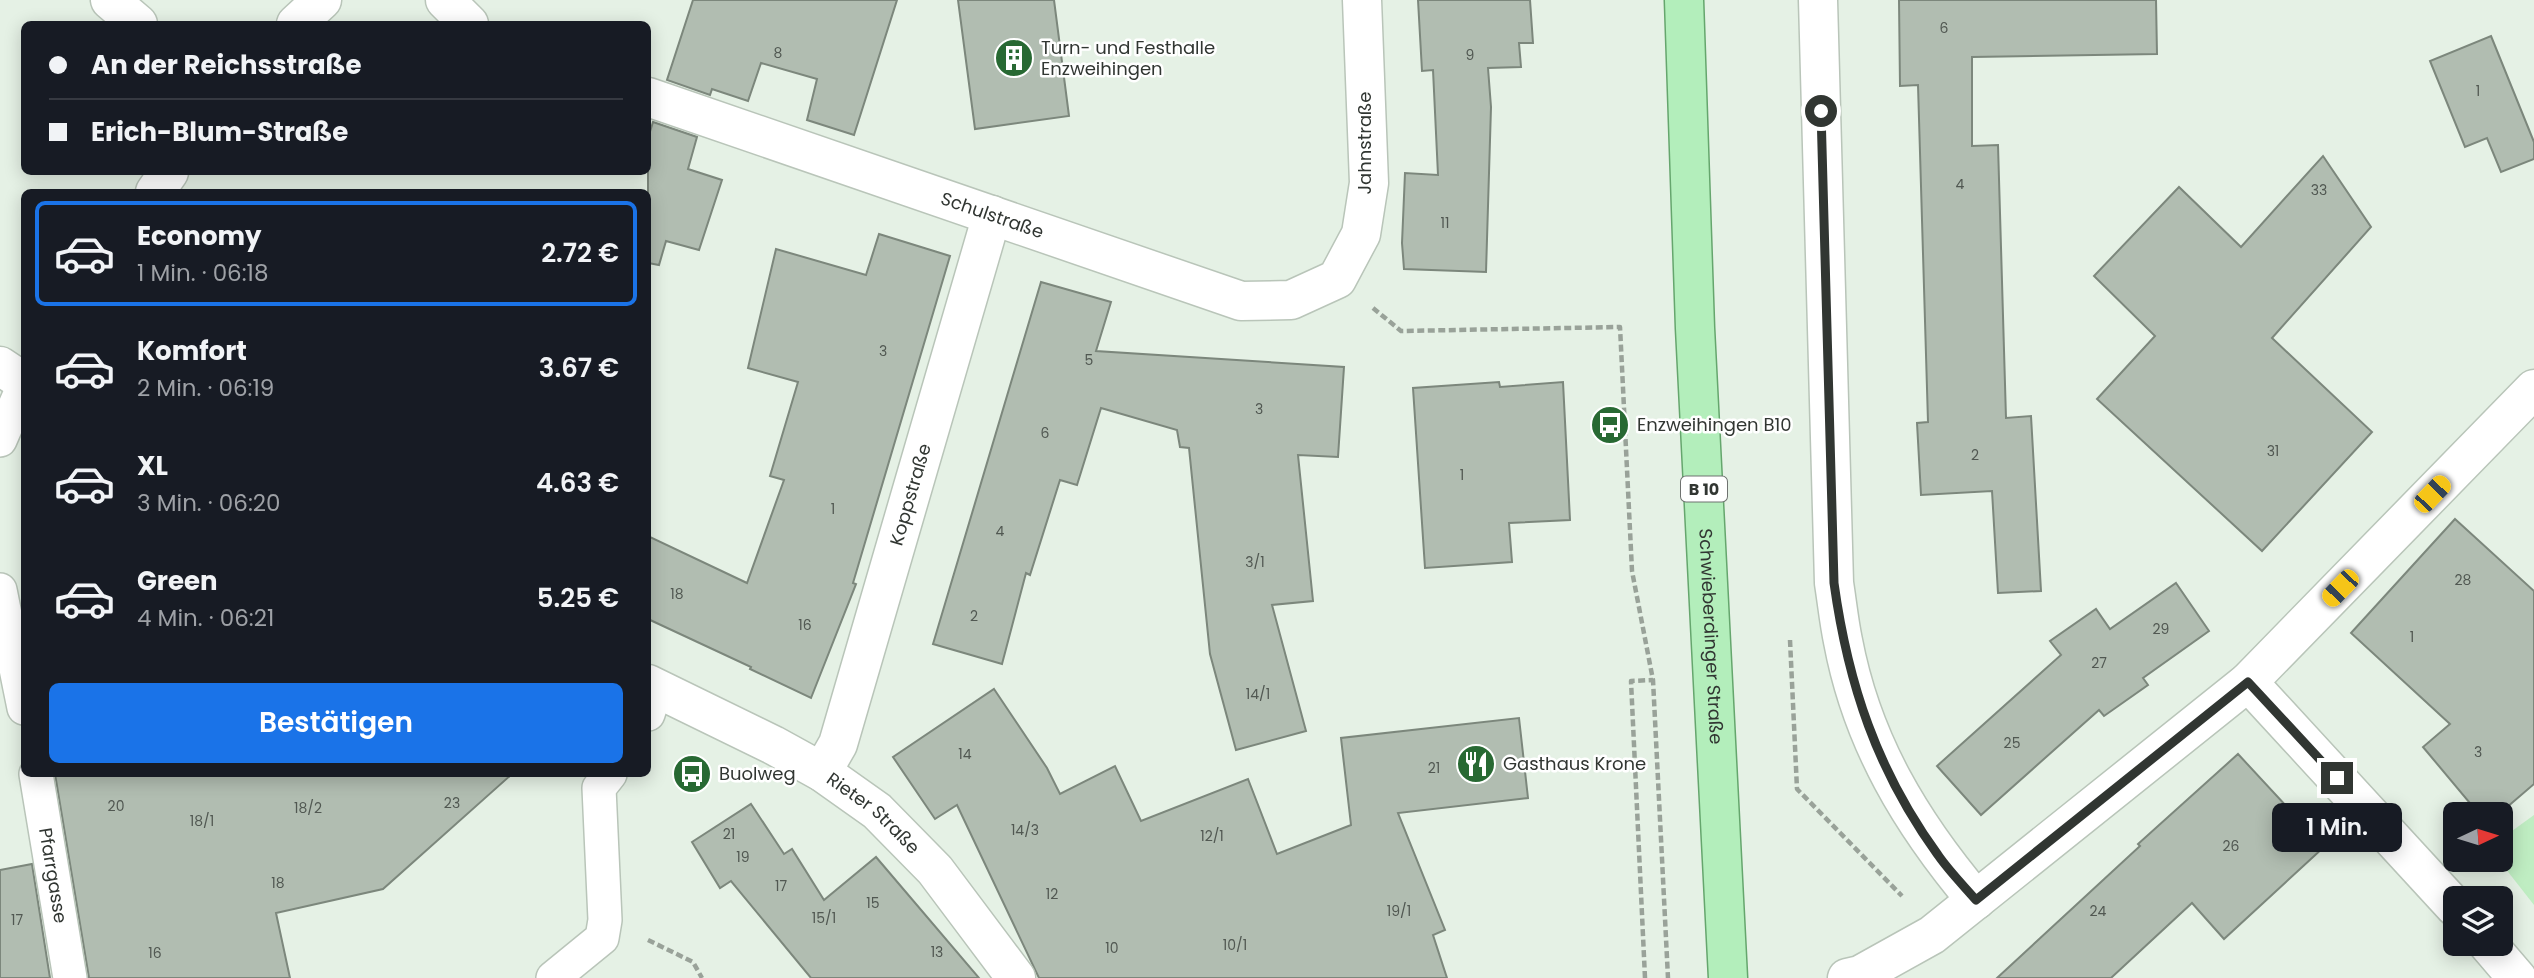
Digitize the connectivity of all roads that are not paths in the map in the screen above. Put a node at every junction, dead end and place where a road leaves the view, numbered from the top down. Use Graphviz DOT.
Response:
graph roads {
  1 [pos="110,0"];
  2 [pos="322,0"];
  3 [pos="445,0"];
  4 [pos="1362,0"];
  5 [pos="1684,0"];
  6 [pos="1818,0"];
  7 [pos="134,21"];
  8 [pos="299,21"];
  9 [pos="466,21"];
  10 [pos="651,98"];
  11 [pos="992,215"];
  12 [pos="1337,279"];
  13 [pos="0,366"];
  14 [pos="21,381"];
  15 [pos="2534,389"];
  16 [pos="21,390"];
  17 [pos="0,440"];
  18 [pos="0,590"];
  19 [pos="2248,682"];
  20 [pos="651,696"];
  21 [pos="16,704"];
  22 [pos="822,772"];
  23 [pos="36,777"];
  24 [pos="608,777"];
  25 [pos="2443,894"];
  26 [pos="1976,900"];
  27 [pos="2498,956"];
  28 [pos="70,978"];
  29 [pos="553,978"];
  30 [pos="1016,978"];
  31 [pos="1728,978"];
  32 [pos="1847,978"];
  33 [pos="2517,978"];
  1 -- 7 [label="street"];
  2 -- 8 [label="street"];
  3 -- 9 [label="street"];
  4 -- 12 [label="street, Jahnstraße"];
  5 -- 31 [label="main road, Schwieberdinger Straße / B 10"];
  6 -- 26 [label="street"];
  10 -- 11 [label="street, Schulstraße"];
  11 -- 12 [label="street, Schulstraße"];
  11 -- 22 [label="street, Koppstraße"];
  13 -- 14 [label="street"];
  15 -- 19 [label="street"];
  16 -- 17 [label="lane"];
  18 -- 21 [label="lane"];
  19 -- 25 [label="street"];
  19 -- 26 [label="street"];
  20 -- 22 [label="street, Rieter Straße"];
  22 -- 30 [label="street, Rieter Straße"];
  23 -- 28 [label="lane, Pfarrgasse"];
  24 -- 29 [label="lane"];
  26 -- 32 [label="street"];
  27 -- 33 [label="street"];
}
